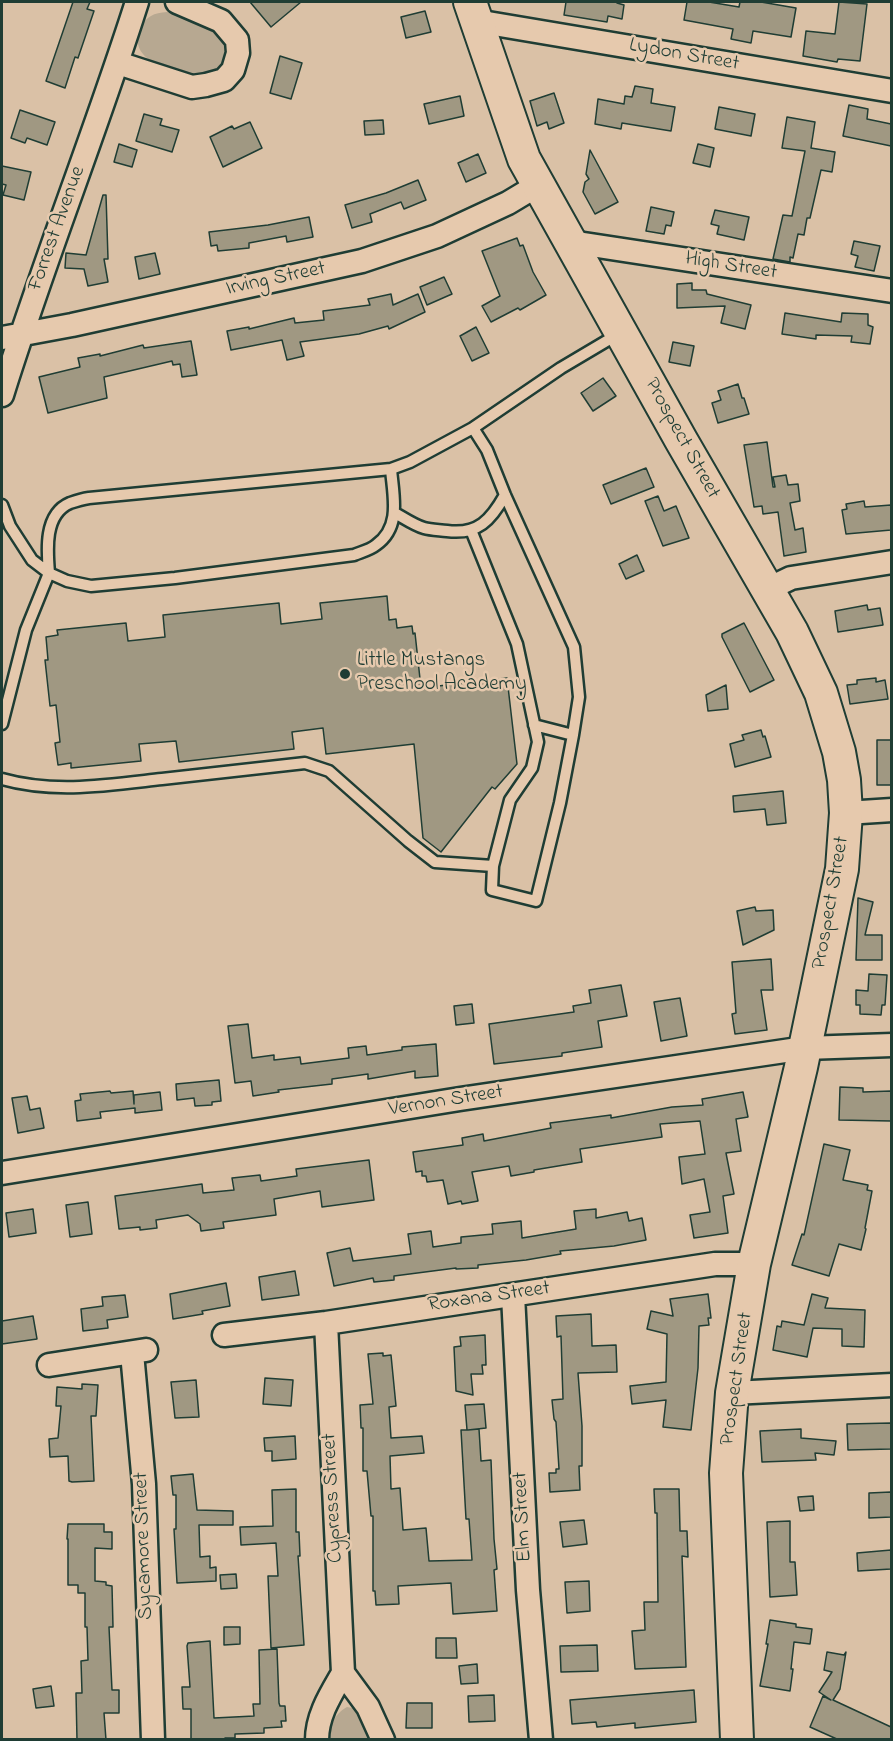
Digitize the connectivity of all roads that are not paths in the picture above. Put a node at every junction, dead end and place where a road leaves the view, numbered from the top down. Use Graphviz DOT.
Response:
graph roads {
  1 [pos="137,2"];
  2 [pos="177,2"];
  3 [pos="473,11"];
  4 [pos="118,63"];
  5 [pos="891,91"];
  6 [pos="538,185"];
  7 [pos="571,243"];
  8 [pos="891,291"];
  9 [pos="621,332"];
  10 [pos="11,336"];
  11 [pos="2,396"];
  12 [pos="473,428"];
  13 [pos="391,469"];
  14 [pos="505,495"];
  15 [pos="2,504"];
  16 [pos="395,513"];
  17 [pos="471,531"];
  18 [pos="891,562"];
  19 [pos="49,573"];
  20 [pos="766,590"];
  21 [pos="2,724"];
  22 [pos="534,725"];
  23 [pos="573,735"];
  24 [pos="2,779"];
  25 [pos="891,810"];
  26 [pos="846,813"];
  27 [pos="494,866"];
  28 [pos="891,1045"];
  29 [pos="805,1048"];
  30 [pos="2,1173"];
  31 [pos="754,1264"];
  32 [pos="513,1295"];
  33 [pos="326,1323"];
  34 [pos="224,1335"];
  35 [pos="50,1365"];
  36 [pos="891,1385"];
  37 [pos="732,1393"];
  38 [pos="343,1673"];
  39 [pos="153,1740"];
  40 [pos="317,1740"];
  41 [pos="383,1740"];
  42 [pos="541,1740"];
  43 [pos="737,1740"];
  1 -- 4 [label="street, Forrest Avenue"];
  2 -- 4 [label="street"];
  3 -- 5 [label="street, Lydon Street"];
  3 -- 6 [label="street, Prospect Street"];
  4 -- 10 [label="street, Forrest Avenue"];
  6 -- 7 [label="street, Prospect Street"];
  6 -- 10 [label="street, Irving Street"];
  7 -- 8 [label="street, High Street"];
  7 -- 9 [label="street, Prospect Street"];
  9 -- 12 [label="lane"];
  9 -- 20 [label="street, Prospect Street"];
  10 -- 11 [label="street, Forrest Avenue"];
  12 -- 13 [label="lane"];
  12 -- 14 [label="lane"];
  13 -- 16 [label="lane"];
  13 -- 19 [label="lane"];
  14 -- 17 [label="lane"];
  14 -- 23 [label="lane"];
  15 -- 19 [label="lane"];
  16 -- 17 [label="lane"];
  16 -- 19 [label="lane"];
  17 -- 22 [label="lane"];
  18 -- 20 [label="street"];
  19 -- 21 [label="lane"];
  20 -- 26 [label="street, Prospect Street"];
  22 -- 23 [label="lane"];
  22 -- 27 [label="lane"];
  23 -- 27 [label="lane"];
  24 -- 27 [label="lane"];
  25 -- 26 [label="street"];
  26 -- 29 [label="street, Prospect Street"];
  28 -- 29 [label="street, Vernon Street"];
  29 -- 30 [label="street, Vernon Street"];
  29 -- 31 [label="street, Prospect Street"];
  31 -- 32 [label="street, Roxana Street"];
  31 -- 37 [label="street, Prospect Street"];
  32 -- 33 [label="street, Roxana Street"];
  32 -- 42 [label="street, Elm Street"];
  33 -- 34 [label="street, Roxana Street"];
  33 -- 38 [label="street, Cypress Street"];
  35 -- 39 [label="street, Sycamore Street"];
  36 -- 37 [label="street"];
  37 -- 43 [label="street, Prospect Street"];
  38 -- 40 [label="street"];
  38 -- 41 [label="street"];
}
